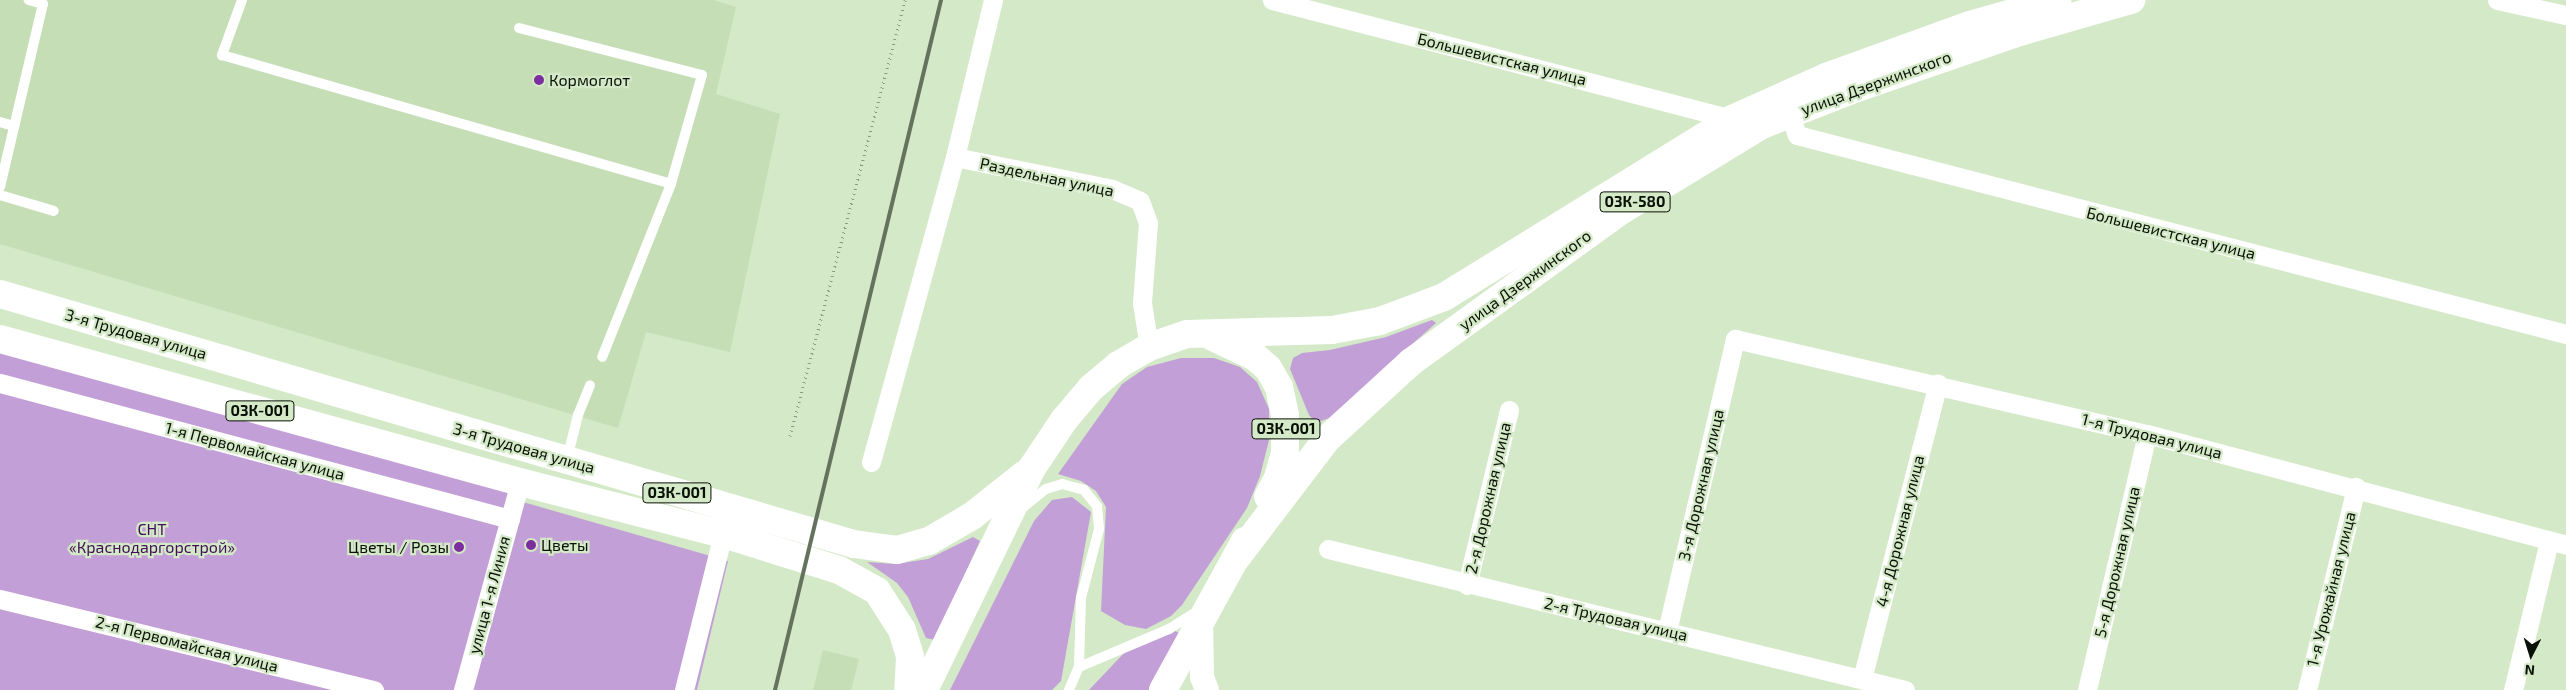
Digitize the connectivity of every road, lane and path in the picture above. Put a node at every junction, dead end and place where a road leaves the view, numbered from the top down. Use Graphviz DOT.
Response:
graph roads {
  1 [pos="29,0"];
  2 [pos="242,0"];
  3 [pos="905,0"];
  4 [pos="993,0"];
  5 [pos="1272,0"];
  6 [pos="2058,0"];
  7 [pos="2131,0"];
  8 [pos="2497,0"];
  9 [pos="2566,15"];
  10 [pos="518,28"];
  11 [pos="1790,115"];
  12 [pos="1732,119"];
  13 [pos="0,122"];
  14 [pos="14,126"];
  15 [pos="955,157"];
  16 [pos="671,184"];
  17 [pos="0,187"];
  18 [pos="0,195"];
  19 [pos="54,211"];
  20 [pos="0,294"];
  21 [pos="1202,333"];
  22 [pos="2566,334"];
  23 [pos="0,339"];
  24 [pos="1735,339"];
  25 [pos="1149,347"];
  26 [pos="602,357"];
  27 [pos="0,383"];
  28 [pos="1938,384"];
  29 [pos="590,385"];
  30 [pos="1509,410"];
  31 [pos="2147,434"];
  32 [pos="790,436"];
  33 [pos="567,460"];
  34 [pos="870,462"];
  35 [pos="1032,468"];
  36 [pos="2356,487"];
  37 [pos="518,491"];
  38 [pos="510,519"];
  39 [pos="1004,522"];
  40 [pos="2558,543"];
  41 [pos="720,546"];
  42 [pos="1328,550"];
  43 [pos="1237,557"];
  44 [pos="1467,585"];
  45 [pos="0,598"];
  46 [pos="1204,611"];
  47 [pos="1667,631"];
  48 [pos="1079,667"];
  49 [pos="1862,679"];
  50 [pos="929,684"];
  51 [pos="374,690"];
  52 [pos="464,690"];
  53 [pos="684,690"];
  54 [pos="908,690"];
  55 [pos="1069,690"];
  56 [pos="1163,690"];
  57 [pos="1207,690"];
  58 [pos="1905,690"];
  59 [pos="2087,690"];
  60 [pos="2307,690"];
  61 [pos="2513,690"];
  1 -- 14 [label="lane"];
  2 -- 16 [label="lane"];
  3 -- 32 [label="path"];
  4 -- 15 [label="street"];
  5 -- 12 [label="street, Большевистская улица"];
  6 -- 12 [label="main road, улица Дзержинского / 03К-580"];
  7 -- 11 [label="main road, улица Дзержинского / 03К-580"];
  8 -- 9 [label="street"];
  10 -- 16 [label="lane"];
  11 -- 22 [label="street, Большевистская улица"];
  11 -- 43 [label="main road, улица Дзержинского / 03К-580"];
  12 -- 21 [label="main road, улица Дзержинского / 03К-580"];
  13 -- 14 [label="lane"];
  14 -- 17 [label="lane"];
  15 -- 25 [label="street, Раздельная улица"];
  15 -- 34 [label="street"];
  16 -- 26 [label="lane"];
  18 -- 19 [label="lane"];
  20 -- 33 [label="main road, 3-я Трудовая улица / 03К-001"];
  21 -- 25 [label="main road, 03К-001"];
  21 -- 43 [label="main road, 03К-001"];
  23 -- 37 [label="main road, 03К-001"];
  24 -- 28 [label="street, 1-я Трудовая улица"];
  24 -- 47 [label="street, 3-я Дорожная улица"];
  25 -- 35 [label="main road, 03К-001"];
  27 -- 38 [label="street, 1-я Первомайская улица"];
  28 -- 31 [label="street, 1-я Трудовая улица"];
  28 -- 49 [label="street, 4-я Дорожная улица"];
  29 -- 33 [label="lane"];
  30 -- 44 [label="street, 2-я Дорожная улица"];
  31 -- 36 [label="street, 1-я Трудовая улица"];
  31 -- 59 [label="street, 5-я Дорожная улица"];
  33 -- 35 [label="main road, 3-я Трудовая улица / 03К-001"];
  35 -- 39 [label="main road, 03К-001"];
  36 -- 40 [label="street, 1-я Трудовая улица"];
  36 -- 60 [label="street, 1-я Урожайная улица"];
  37 -- 38 [label="street, улица 1-я Линия"];
  37 -- 41 [label="main road, 03К-001"];
  38 -- 52 [label="street, улица 1-я Линия"];
  39 -- 48 [label="lane"];
  39 -- 50 [label="main road, 03К-001"];
  40 -- 61 [label="street"];
  41 -- 53 [label="street"];
  41 -- 54 [label="main road, 03К-001"];
  42 -- 44 [label="street, 2-я Трудовая улица"];
  43 -- 46 [label="main road, 03К-001"];
  44 -- 47 [label="street, 2-я Трудовая улица"];
  45 -- 51 [label="street, 2-я Первомайская улица"];
  46 -- 48 [label="lane"];
  46 -- 56 [label="main road, 03К-001"];
  46 -- 57 [label="street"];
  47 -- 49 [label="street, 2-я Трудовая улица"];
  48 -- 55 [label="lane"];
  49 -- 58 [label="street, 2-я Трудовая улица"];
}
